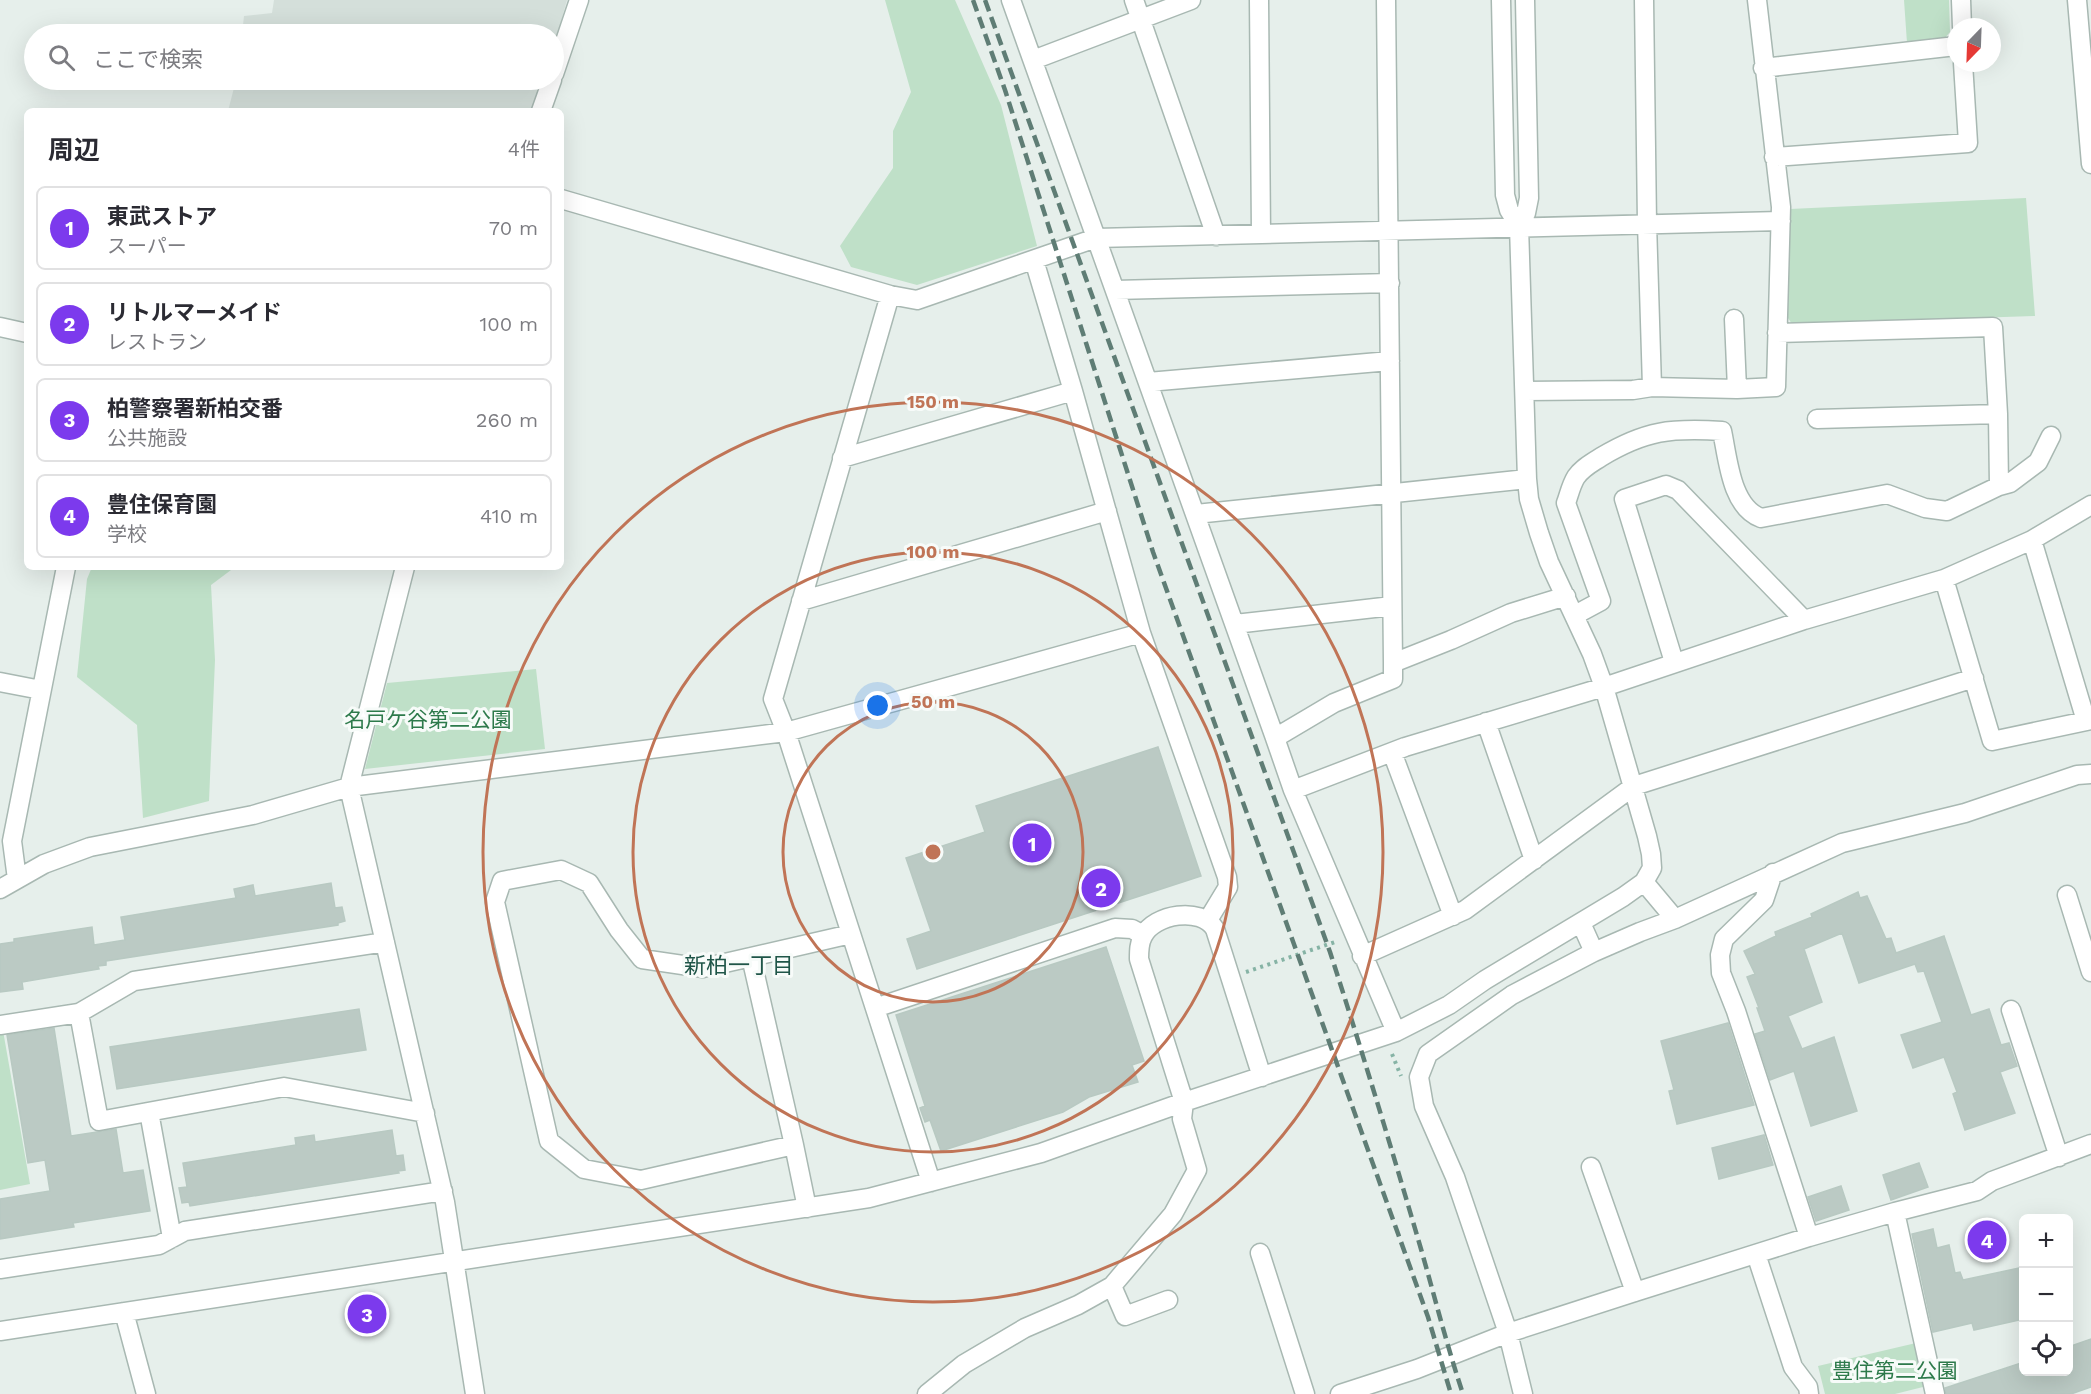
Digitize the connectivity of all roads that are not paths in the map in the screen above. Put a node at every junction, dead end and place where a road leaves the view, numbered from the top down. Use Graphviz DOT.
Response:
graph roads {
  1 [pos="579,0"];
  2 [pos="1011,0"];
  3 [pos="1134,0"];
  4 [pos="1191,0"];
  5 [pos="1259,0"];
  6 [pos="1386,0"];
  7 [pos="1501,0"];
  8 [pos="1525,0"];
  9 [pos="1644,0"];
  10 [pos="1756,0"];
  11 [pos="1960,0"];
  12 [pos="2077,0"];
  13 [pos="1961,18"];
  14 [pos="1141,19"];
  15 [pos="564,44"];
  16 [pos="1947,47"];
  17 [pos="1033,60"];
  18 [pos="1763,68"];
  19 [pos="1964,72"];
  20 [pos="548,90"];
  21 [pos="542,108"];
  22 [pos="2088,108"];
  23 [pos="1774,157"];
  24 [pos="2091,164"];
  25 [pos="564,200"];
  26 [pos="1781,221"];
  27 [pos="1647,223"];
  28 [pos="1519,226"];
  29 [pos="1389,230"];
  30 [pos="1261,234"];
  31 [pos="1216,236"];
  32 [pos="1096,238"];
  33 [pos="1034,260"];
  34 [pos="1390,283"];
  35 [pos="1115,290"];
  36 [pos="890,295"];
  37 [pos="1734,319"];
  38 [pos="0,327"];
  39 [pos="24,332"];
  40 [pos="1777,333"];
  41 [pos="1390,361"];
  42 [pos="1148,382"];
  43 [pos="1652,387"];
  44 [pos="1737,389"];
  45 [pos="1073,391"];
  46 [pos="1525,391"];
  47 [pos="1998,414"];
  48 [pos="1817,419"];
  49 [pos="2051,436"];
  50 [pos="842,458"];
  51 [pos="1527,479"];
  52 [pos="1999,486"];
  53 [pos="1391,494"];
  54 [pos="2091,505"];
  55 [pos="1107,511"];
  56 [pos="1196,514"];
  57 [pos="2032,540"];
  58 [pos="65,570"];
  59 [pos="404,570"];
  60 [pos="1944,579"];
  61 [pos="1566,597"];
  62 [pos="801,601"];
  63 [pos="1392,606"];
  64 [pos="1575,615"];
  65 [pos="1804,620"];
  66 [pos="1235,624"];
  67 [pos="1141,633"];
  68 [pos="1674,662"];
  69 [pos="1393,663"];
  70 [pos="1974,678"];
  71 [pos="0,682"];
  72 [pos="1604,687"];
  73 [pos="42,690"];
  74 [pos="2088,721"];
  75 [pos="1486,722"];
  76 [pos="786,732"];
  77 [pos="1275,738"];
  78 [pos="1392,752"];
  79 [pos="2091,774"];
  80 [pos="1634,786"];
  81 [pos="349,788"];
  82 [pos="1293,790"];
  83 [pos="1534,860"];
  84 [pos="1773,873"];
  85 [pos="17,879"];
  86 [pos="1644,882"];
  87 [pos="0,889"];
  88 [pos="2067,895"];
  89 [pos="1453,916"];
  90 [pos="1675,919"];
  91 [pos="1208,920"];
  92 [pos="1581,923"];
  93 [pos="851,934"];
  94 [pos="1143,935"];
  95 [pos="385,942"];
  96 [pos="1594,952"];
  97 [pos="1362,956"];
  98 [pos="751,957"];
  99 [pos="2091,972"];
  100 [pos="875,1008"];
  101 [pos="2011,1010"];
  102 [pos="79,1013"];
  103 [pos="0,1025"];
  104 [pos="1396,1032"];
  105 [pos="1262,1077"];
  106 [pos="1184,1102"];
  107 [pos="149,1112"];
  108 [pos="424,1113"];
  109 [pos="2091,1144"];
  110 [pos="794,1145"];
  111 [pos="2059,1157"];
  112 [pos="1591,1167"];
  113 [pos="931,1182"];
  114 [pos="443,1191"];
  115 [pos="807,1208"];
  116 [pos="1895,1212"];
  117 [pos="1809,1237"];
  118 [pos="172,1238"];
  119 [pos="1260,1253"];
  120 [pos="1756,1254"];
  121 [pos="453,1263"];
  122 [pos="0,1269"];
  123 [pos="1112,1286"];
  124 [pos="1635,1292"];
  125 [pos="1167,1300"];
  126 [pos="124,1312"];
  127 [pos="0,1331"];
  128 [pos="1508,1333"];
  129 [pos="1370,1389"];
  130 [pos="146,1394"];
  131 [pos="475,1394"];
  132 [pos="927,1394"];
  133 [pos="1305,1394"];
  134 [pos="1340,1394"];
  135 [pos="1522,1394"];
  136 [pos="1809,1394"];
  137 [pos="1935,1394"];
  1 -- 15 [label="street"];
  2 -- 17 [label="street"];
  3 -- 14 [label="street"];
  4 -- 14 [label="street"];
  5 -- 30 [label="street"];
  6 -- 29 [label="street"];
  7 -- 28 [label="street"];
  8 -- 28 [label="street"];
  9 -- 27 [label="street"];
  10 -- 18 [label="street"];
  11 -- 13 [label="street"];
  12 -- 22 [label="street"];
  14 -- 17 [label="street"];
  14 -- 31 [label="street"];
  16 -- 18 [label="street"];
  17 -- 32 [label="street"];
  18 -- 23 [label="street"];
  19 -- 23 [label="street"];
  20 -- 21 [label="street"];
  22 -- 24 [label="street"];
  23 -- 26 [label="street"];
  25 -- 36 [label="street"];
  26 -- 27 [label="street"];
  26 -- 40 [label="street"];
  27 -- 28 [label="street"];
  27 -- 43 [label="street"];
  28 -- 29 [label="street"];
  28 -- 46 [label="street"];
  29 -- 30 [label="street"];
  29 -- 34 [label="street"];
  30 -- 31 [label="street"];
  31 -- 32 [label="street"];
  32 -- 33 [label="street"];
  32 -- 35 [label="street"];
  33 -- 36 [label="street"];
  33 -- 45 [label="street"];
  34 -- 35 [label="street"];
  34 -- 41 [label="street"];
  35 -- 42 [label="street"];
  36 -- 50 [label="street"];
  37 -- 44 [label="street"];
  38 -- 39 [label="street"];
  40 -- 44 [label="street"];
  40 -- 47 [label="street"];
  41 -- 42 [label="street"];
  41 -- 53 [label="street"];
  42 -- 56 [label="street"];
  43 -- 44 [label="street"];
  43 -- 46 [label="street"];
  45 -- 50 [label="street"];
  45 -- 55 [label="street"];
  46 -- 51 [label="street"];
  47 -- 48 [label="street"];
  47 -- 52 [label="street"];
  49 -- 52 [label="street"];
  50 -- 62 [label="street"];
  51 -- 53 [label="street"];
  51 -- 61 [label="street"];
  52 -- 64 [label="street"];
  53 -- 56 [label="street"];
  53 -- 63 [label="street"];
  54 -- 57 [label="street"];
  55 -- 62 [label="street"];
  55 -- 67 [label="street"];
  56 -- 66 [label="street"];
  57 -- 60 [label="street"];
  57 -- 74 [label="street"];
  58 -- 73 [label="street"];
  59 -- 81 [label="street"];
  60 -- 65 [label="street"];
  60 -- 70 [label="street"];
  61 -- 64 [label="street"];
  61 -- 69 [label="street"];
  62 -- 76 [label="street"];
  63 -- 66 [label="street"];
  63 -- 69 [label="street"];
  64 -- 72 [label="street"];
  65 -- 68 [label="street"];
  65 -- 68 [label="street"];
  66 -- 77 [label="street"];
  67 -- 76 [label="street"];
  67 -- 91 [label="street"];
  68 -- 72 [label="street"];
  69 -- 77 [label="street"];
  70 -- 74 [label="street"];
  70 -- 80 [label="street"];
  71 -- 73 [label="street"];
  72 -- 75 [label="street"];
  72 -- 80 [label="street"];
  73 -- 85 [label="street"];
  75 -- 78 [label="street"];
  75 -- 83 [label="street"];
  76 -- 81 [label="street"];
  76 -- 93 [label="street"];
  77 -- 82 [label="street"];
  78 -- 82 [label="street"];
  78 -- 89 [label="street"];
  79 -- 84 [label="street"];
  80 -- 83 [label="street"];
  80 -- 86 [label="street"];
  81 -- 85 [label="street"];
  81 -- 95 [label="street"];
  82 -- 97 [label="street"];
  83 -- 89 [label="street"];
  84 -- 90 [label="street"];
  84 -- 117 [label="street"];
  85 -- 87 [label="street"];
  86 -- 90 [label="street"];
  86 -- 92 [label="street"];
  88 -- 99 [label="street"];
  89 -- 97 [label="street"];
  90 -- 96 [label="street"];
  91 -- 94 [label="street"];
  91 -- 105 [label="street"];
  92 -- 96 [label="street"];
  92 -- 104 [label="street"];
  93 -- 98 [label="street"];
  93 -- 100 [label="street"];
  94 -- 100 [label="street"];
  94 -- 106 [label="street"];
  95 -- 102 [label="street"];
  95 -- 108 [label="street"];
  96 -- 128 [label="street"];
  97 -- 104 [label="street"];
  98 -- 110 [label="street"];
  98 -- 110 [label="street"];
  100 -- 113 [label="street"];
  101 -- 111 [label="street"];
  102 -- 103 [label="street"];
  102 -- 107 [label="street"];
  104 -- 105 [label="street"];
  105 -- 106 [label="street"];
  106 -- 113 [label="street"];
  106 -- 123 [label="street"];
  107 -- 108 [label="street"];
  107 -- 118 [label="street"];
  108 -- 114 [label="street"];
  109 -- 111 [label="street"];
  110 -- 115 [label="street"];
  111 -- 116 [label="street"];
  112 -- 124 [label="street"];
  113 -- 115 [label="street"];
  114 -- 118 [label="street"];
  114 -- 121 [label="street"];
  115 -- 121 [label="street"];
  116 -- 117 [label="street"];
  116 -- 137 [label="street"];
  117 -- 120 [label="street"];
  118 -- 122 [label="street"];
  119 -- 133 [label="street"];
  120 -- 124 [label="street"];
  120 -- 136 [label="street"];
  121 -- 126 [label="street"];
  121 -- 131 [label="street"];
  123 -- 125 [label="street"];
  123 -- 132 [label="street"];
  124 -- 128 [label="street"];
  126 -- 127 [label="street"];
  126 -- 130 [label="street"];
  128 -- 129 [label="street"];
  128 -- 135 [label="street"];
  129 -- 134 [label="street"];
}
